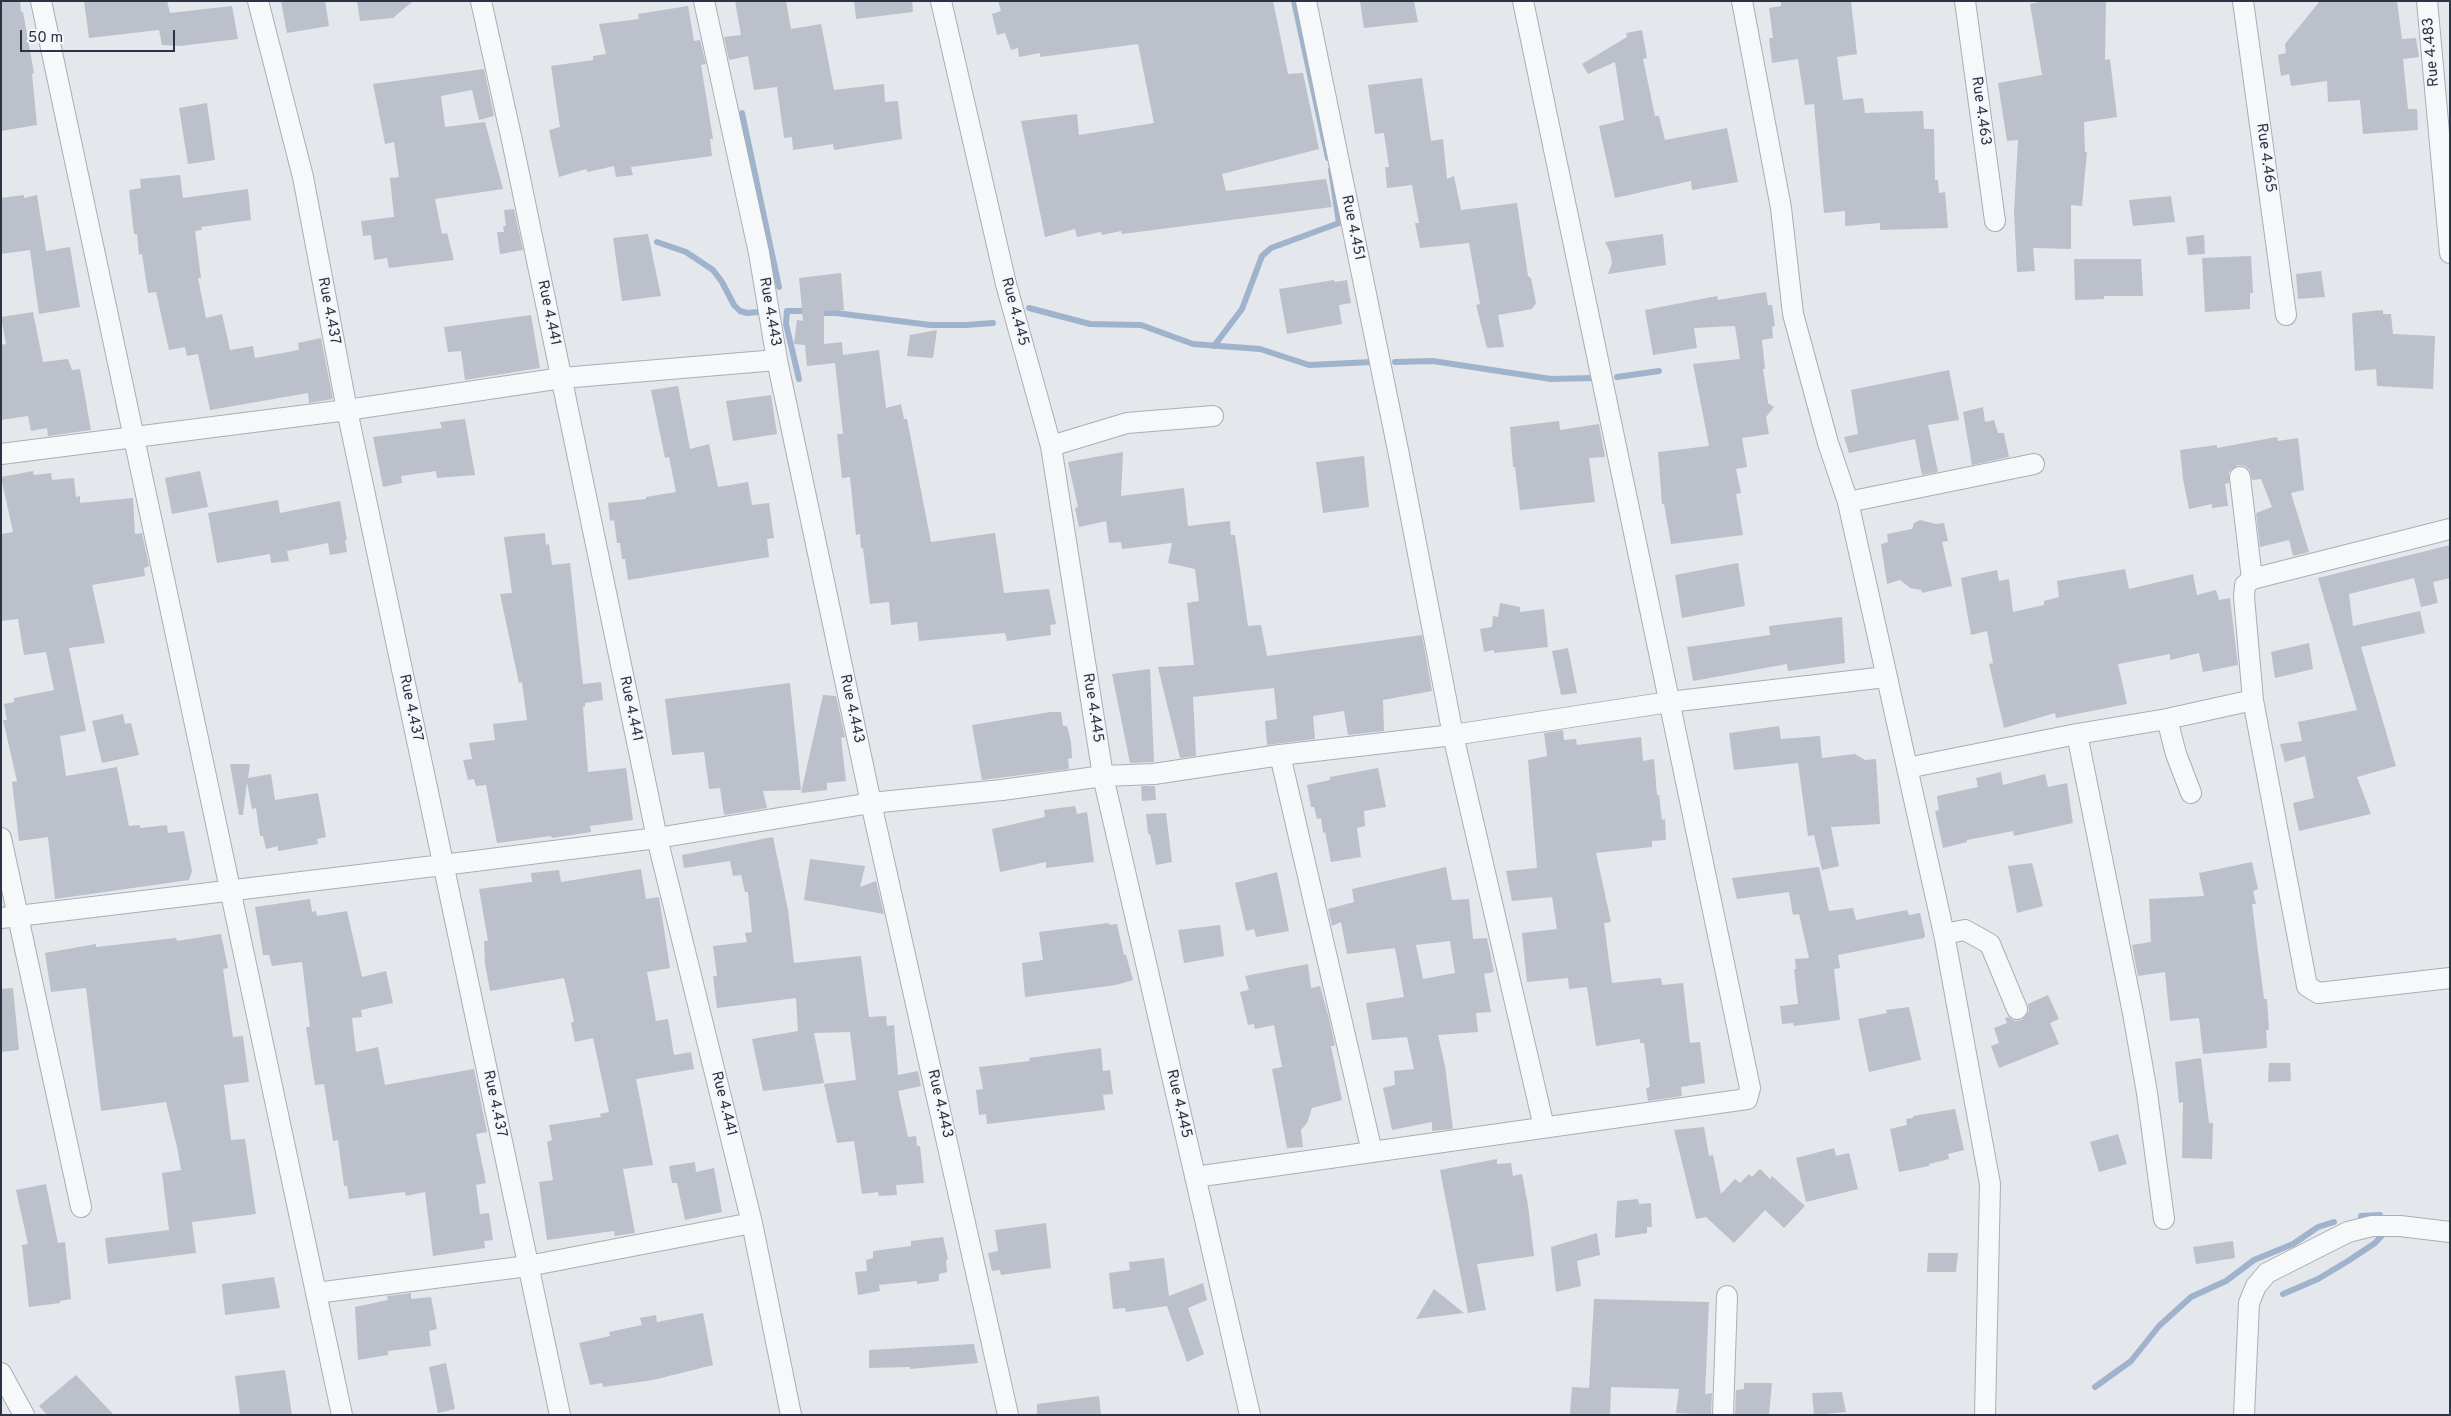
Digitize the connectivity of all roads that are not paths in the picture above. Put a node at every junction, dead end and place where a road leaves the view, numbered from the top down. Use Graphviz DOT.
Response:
graph roads {
  1 [pos="42,1"];
  2 [pos="258,1"];
  3 [pos="481,1"];
  4 [pos="704,1"];
  5 [pos="941,1"];
  6 [pos="1306,1"];
  7 [pos="1523,1"];
  8 [pos="1742,1"];
  9 [pos="1965,1"];
  10 [pos="2243,1"];
  11 [pos="2427,1"];
  12 [pos="1994,221"];
  13 [pos="2450,253"];
  14 [pos="2286,315"];
  15 [pos="777,360"];
  16 [pos="562,378"];
  17 [pos="347,410"];
  18 [pos="1213,416"];
  19 [pos="135,436"];
  20 [pos="1051,446"];
  21 [pos="1,454"];
  22 [pos="2034,464"];
  23 [pos="2240,477"];
  24 [pos="1848,502"];
  25 [pos="2450,529"];
  26 [pos="2252,579"];
  27 [pos="1886,677"];
  28 [pos="2253,700"];
  29 [pos="1669,702"];
  30 [pos="2167,719"];
  31 [pos="2077,734"];
  32 [pos="1453,735"];
  33 [pos="1280,755"];
  34 [pos="1907,768"];
  35 [pos="1103,776"];
  36 [pos="2191,793"];
  37 [pos="871,803"];
  38 [pos="1,838"];
  39 [pos="657,838"];
  40 [pos="444,865"];
  41 [pos="231,889"];
  42 [pos="10,917"];
  43 [pos="1944,934"];
  44 [pos="2450,978"];
  45 [pos="2017,1009"];
  46 [pos="1544,1127"];
  47 [pos="1372,1152"];
  48 [pos="1195,1177"];
  49 [pos="81,1207"];
  50 [pos="2164,1220"];
  51 [pos="752,1223"];
  52 [pos="2450,1232"];
  53 [pos="528,1266"];
  54 [pos="316,1293"];
  55 [pos="1727,1296"];
  56 [pos="1,1373"];
  57 [pos="24,1415"];
  58 [pos="342,1415"];
  59 [pos="560,1415"];
  60 [pos="791,1415"];
  61 [pos="1008,1415"];
  62 [pos="1250,1415"];
  63 [pos="1723,1415"];
  64 [pos="1985,1415"];
  65 [pos="2244,1415"];
  1 -- 19 [label="street"];
  2 -- 17 [label="street, Rue 4.437"];
  3 -- 16 [label="street, Rue 4.441"];
  4 -- 15 [label="street, Rue 4.443"];
  5 -- 20 [label="street, Rue 4.445"];
  6 -- 32 [label="street, Rue 4.451"];
  7 -- 29 [label="street"];
  8 -- 24 [label="street"];
  9 -- 12 [label="street, Rue 4.463"];
  10 -- 14 [label="street, Rue 4.465"];
  11 -- 13 [label="street, Rue 4.483"];
  15 -- 16 [label="street"];
  15 -- 37 [label="street, Rue 4.443"];
  16 -- 17 [label="street"];
  16 -- 39 [label="street, Rue 4.441"];
  17 -- 19 [label="street"];
  17 -- 40 [label="street, Rue 4.437"];
  18 -- 20 [label="street"];
  19 -- 21 [label="street"];
  19 -- 41 [label="street"];
  20 -- 35 [label="street, Rue 4.445"];
  22 -- 24 [label="street"];
  23 -- 26 [label="street"];
  24 -- 27 [label="street"];
  25 -- 26 [label="street"];
  26 -- 28 [label="street"];
  27 -- 29 [label="street"];
  27 -- 34 [label="street"];
  28 -- 30 [label="street"];
  28 -- 44 [label="street"];
  29 -- 32 [label="street"];
  29 -- 46 [label="street"];
  30 -- 31 [label="street"];
  30 -- 36 [label="street"];
  31 -- 34 [label="street"];
  31 -- 50 [label="street"];
  32 -- 33 [label="street"];
  32 -- 46 [label="street, Rue 4.451"];
  33 -- 35 [label="street"];
  33 -- 47 [label="street"];
  34 -- 43 [label="street"];
  35 -- 37 [label="street"];
  35 -- 48 [label="street, Rue 4.445"];
  37 -- 39 [label="street"];
  37 -- 61 [label="street, Rue 4.443"];
  38 -- 42 [label="street"];
  39 -- 40 [label="street"];
  39 -- 51 [label="street, Rue 4.441"];
  40 -- 41 [label="street"];
  40 -- 53 [label="street, Rue 4.437"];
  41 -- 42 [label="street"];
  41 -- 54 [label="street"];
  42 -- 49 [label="street"];
  43 -- 45 [label="street"];
  43 -- 64 [label="street"];
  46 -- 47 [label="street"];
  47 -- 48 [label="street"];
  48 -- 62 [label="street, Rue 4.445"];
  51 -- 53 [label="street"];
  51 -- 60 [label="street, Rue 4.441"];
  52 -- 65 [label="street"];
  53 -- 54 [label="street"];
  53 -- 59 [label="street, Rue 4.437"];
  54 -- 58 [label="street"];
  55 -- 63 [label="street"];
  56 -- 57 [label="street"];
}
